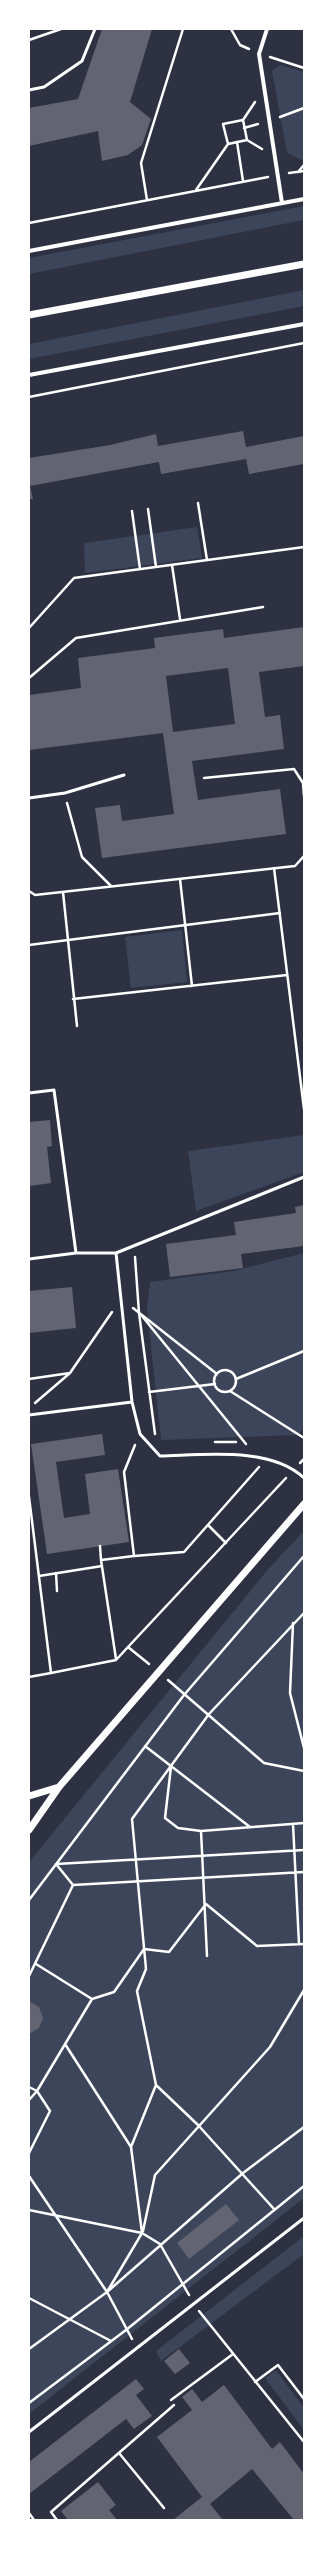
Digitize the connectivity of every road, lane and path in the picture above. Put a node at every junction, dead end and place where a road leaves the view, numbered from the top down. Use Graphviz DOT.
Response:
graph roads {
  1 [pos="61,29"];
  2 [pos="94,29"];
  3 [pos="184,29"];
  4 [pos="267,29"];
  5 [pos="29,40"];
  6 [pos="264,88"];
  7 [pos="29,90"];
  8 [pos="304,108"];
  9 [pos="243,120"];
  10 [pos="268,121"];
  11 [pos="244,128"];
  12 [pos="247,140"];
  13 [pos="237,142"];
  14 [pos="228,144"];
  15 [pos="274,155"];
  16 [pos="304,165"];
  17 [pos="304,171"];
  18 [pos="297,172"];
  19 [pos="276,175"];
  20 [pos="243,182"];
  21 [pos="196,191"];
  22 [pos="304,199"];
  23 [pos="147,200"];
  24 [pos="282,203"];
  25 [pos="29,223"];
  26 [pos="29,251"];
  27 [pos="304,264"];
  28 [pos="29,315"];
  29 [pos="304,324"];
  30 [pos="304,343"];
  31 [pos="29,375"];
  32 [pos="29,397"];
  33 [pos="198,503"];
  34 [pos="148,509"];
  35 [pos="132,511"];
  36 [pos="304,547"];
  37 [pos="207,560"];
  38 [pos="172,565"];
  39 [pos="156,567"];
  40 [pos="140,569"];
  41 [pos="262,607"];
  42 [pos="180,620"];
  43 [pos="29,628"];
  44 [pos="29,678"];
  45 [pos="124,775"];
  46 [pos="204,778"];
  47 [pos="65,793"];
  48 [pos="304,796"];
  49 [pos="29,798"];
  50 [pos="304,856"];
  51 [pos="274,868"];
  52 [pos="180,879"];
  53 [pos="111,887"];
  54 [pos="29,891"];
  55 [pos="63,892"];
  56 [pos="280,913"];
  57 [pos="186,925"];
  58 [pos="67,940"];
  59 [pos="29,945"];
  60 [pos="287,975"];
  61 [pos="192,986"];
  62 [pos="74,999"];
  63 [pos="77,1026"];
  64 [pos="29,1093"];
  65 [pos="304,1109"];
  66 [pos="304,1178"];
  67 [pos="134,1245"];
  68 [pos="76,1253"];
  69 [pos="116,1253"];
  70 [pos="29,1259"];
  71 [pos="121,1298"];
  72 [pos="139,1313"];
  73 [pos="304,1351"];
  74 [pos="70,1373"];
  75 [pos="217,1374"];
  76 [pos="29,1379"];
  77 [pos="236,1379"];
  78 [pos="215,1384"];
  79 [pos="198,1386"];
  80 [pos="230,1391"];
  81 [pos="149,1392"];
  82 [pos="132,1402"];
  83 [pos="29,1408"];
  84 [pos="29,1415"];
  85 [pos="140,1434"];
  86 [pos="156,1438"];
  87 [pos="304,1438"];
  88 [pos="209,1443"];
  89 [pos="246,1444"];
  90 [pos="252,1444"];
  91 [pos="294,1459"];
  92 [pos="304,1459"];
  93 [pos="265,1460"];
  94 [pos="301,1462"];
  95 [pos="294,1469"];
  96 [pos="304,1478"];
  97 [pos="29,1497"];
  98 [pos="304,1504"];
  99 [pos="208,1525"];
  100 [pos="226,1543"];
  101 [pos="100,1546"];
  102 [pos="134,1556"];
  103 [pos="304,1556"];
  104 [pos="101,1560"];
  105 [pos="102,1566"];
  106 [pos="56,1573"];
  107 [pos="39,1576"];
  108 [pos="57,1591"];
  109 [pos="304,1613"];
  110 [pos="293,1623"];
  111 [pos="128,1647"];
  112 [pos="116,1660"];
  113 [pos="158,1671"];
  114 [pos="51,1673"];
  115 [pos="29,1677"];
  116 [pos="184,1695"];
  117 [pos="209,1714"];
  118 [pos="145,1746"];
  119 [pos="304,1748"];
  120 [pos="171,1766"];
  121 [pos="304,1771"];
  122 [pos="59,1786"];
  123 [pos="29,1796"];
  124 [pos="304,1823"];
  125 [pos="293,1824"];
  126 [pos="250,1827"];
  127 [pos="29,1830"];
  128 [pos="201,1831"];
  129 [pos="304,1850"];
  130 [pos="294,1851"];
  131 [pos="203,1855"];
  132 [pos="137,1858"];
  133 [pos="56,1864"];
  134 [pos="304,1872"];
  135 [pos="295,1873"];
  136 [pos="204,1878"];
  137 [pos="138,1881"];
  138 [pos="73,1885"];
  139 [pos="29,1900"];
  140 [pos="206,1904"];
  141 [pos="299,1944"];
  142 [pos="304,1944"];
  143 [pos="144,1949"];
  144 [pos="207,1956"];
  145 [pos="36,1964"];
  146 [pos="29,1976"];
  147 [pos="304,1990"];
  148 [pos="92,1999"];
  149 [pos="65,2044"];
  150 [pos="156,2085"];
  151 [pos="29,2086"];
  152 [pos="37,2091"];
  153 [pos="29,2100"];
  154 [pos="198,2125"];
  155 [pos="304,2127"];
  156 [pos="131,2147"];
  157 [pos="29,2153"];
  158 [pos="243,2172"];
  159 [pos="29,2176"];
  160 [pos="304,2186"];
  161 [pos="274,2209"];
  162 [pos="29,2210"];
  163 [pos="56,2216"];
  164 [pos="304,2218"];
  165 [pos="142,2233"];
  166 [pos="160,2244"];
  167 [pos="184,2282"];
  168 [pos="107,2292"];
  169 [pos="29,2298"];
  170 [pos="194,2305"];
  171 [pos="70,2320"];
  172 [pos="126,2330"];
  173 [pos="111,2341"];
  174 [pos="138,2348"];
  175 [pos="29,2349"];
  176 [pos="233,2354"];
  177 [pos="256,2382"];
  178 [pos="304,2399"];
  179 [pos="171,2400"];
  180 [pos="29,2403"];
  181 [pos="174,2405"];
  182 [pos="29,2432"];
  183 [pos="304,2442"];
  184 [pos="119,2453"];
  185 [pos="164,2508"];
  186 [pos="29,2513"];
  187 [pos="34,2520"];
  188 [pos="57,2520"];
  1 -- 5 [label="path"];
  2 -- 7 [label="lane"];
  3 -- 23 [label="path"];
  4 -- 6 [label="street"];
  6 -- 9 [label="path"];
  6 -- 10 [label="street"];
  8 -- 10 [label="path"];
  9 -- 11 [label="path"];
  9 -- 14 [label="path"];
  10 -- 11 [label="path"];
  10 -- 15 [label="street"];
  11 -- 12 [label="path"];
  12 -- 13 [label="path"];
  12 -- 15 [label="path"];
  13 -- 14 [label="path"];
  13 -- 20 [label="path"];
  14 -- 21 [label="path"];
  15 -- 19 [label="street"];
  16 -- 18 [label="path"];
  17 -- 18 [label="path"];
  18 -- 19 [label="path"];
  19 -- 20 [label="path"];
  19 -- 24 [label="street"];
  20 -- 21 [label="path"];
  21 -- 23 [label="path"];
  22 -- 24 [label="street"];
  23 -- 25 [label="path"];
  24 -- 26 [label="street"];
  27 -- 28 [label="street"];
  29 -- 31 [label="street"];
  30 -- 32 [label="path"];
  33 -- 37 [label="path"];
  34 -- 39 [label="path"];
  35 -- 40 [label="path"];
  36 -- 37 [label="path"];
  37 -- 38 [label="path"];
  38 -- 39 [label="path"];
  38 -- 42 [label="path"];
  39 -- 40 [label="path"];
  40 -- 43 [label="path"];
  41 -- 42 [label="path"];
  42 -- 44 [label="path"];
  45 -- 47 [label="lane"];
  46 -- 48 [label="path"];
  47 -- 49 [label="lane"];
  47 -- 53 [label="path"];
  50 -- 51 [label="path"];
  51 -- 52 [label="path"];
  51 -- 56 [label="path"];
  52 -- 53 [label="path"];
  52 -- 57 [label="path"];
  53 -- 55 [label="path"];
  54 -- 55 [label="path"];
  55 -- 58 [label="path"];
  56 -- 57 [label="path"];
  56 -- 60 [label="path"];
  57 -- 58 [label="path"];
  57 -- 61 [label="path"];
  58 -- 59 [label="path"];
  58 -- 62 [label="path"];
  60 -- 61 [label="path"];
  60 -- 65 [label="path"];
  61 -- 62 [label="path"];
  62 -- 63 [label="path"];
  64 -- 68 [label="lane"];
  66 -- 67 [label="lane"];
  67 -- 69 [label="lane"];
  67 -- 72 [label="path"];
  68 -- 69 [label="lane"];
  68 -- 70 [label="lane"];
  69 -- 71 [label="lane"];
  71 -- 72 [label="path"];
  71 -- 74 [label="path"];
  71 -- 82 [label="lane"];
  72 -- 75 [label="path"];
  72 -- 79 [label="path"];
  72 -- 81 [label="path"];
  73 -- 77 [label="path"];
  74 -- 76 [label="path"];
  74 -- 83 [label="path"];
  75 -- 77 [label="path"];
  75 -- 78 [label="path"];
  77 -- 80 [label="path"];
  78 -- 79 [label="path"];
  78 -- 80 [label="path"];
  79 -- 81 [label="path"];
  79 -- 89 [label="path"];
  80 -- 87 [label="path"];
  81 -- 86 [label="path"];
  82 -- 84 [label="lane"];
  82 -- 85 [label="lane"];
  85 -- 93 [label="lane"];
  85 -- 102 [label="path"];
  88 -- 89 [label="path"];
  89 -- 90 [label="path"];
  91 -- 94 [label="path"];
  92 -- 94 [label="path"];
  93 -- 95 [label="lane"];
  93 -- 99 [label="path"];
  94 -- 95 [label="path"];
  95 -- 96 [label="lane"];
  95 -- 100 [label="path"];
  97 -- 107 [label="path"];
  98 -- 113 [label="street"];
  99 -- 100 [label="path"];
  99 -- 102 [label="path"];
  100 -- 111 [label="path"];
  101 -- 104 [label="path"];
  102 -- 104 [label="path"];
  103 -- 116 [label="path"];
  104 -- 105 [label="path"];
  105 -- 106 [label="path"];
  105 -- 112 [label="path"];
  106 -- 107 [label="path"];
  106 -- 108 [label="path"];
  107 -- 114 [label="path"];
  109 -- 110 [label="path"];
  110 -- 117 [label="path"];
  110 -- 119 [label="path"];
  111 -- 112 [label="path"];
  111 -- 113 [label="path"];
  112 -- 114 [label="path"];
  113 -- 116 [label="path"];
  113 -- 122 [label="street"];
  114 -- 115 [label="path"];
  116 -- 117 [label="path"];
  116 -- 118 [label="path"];
  117 -- 120 [label="path"];
  117 -- 121 [label="path"];
  118 -- 120 [label="path"];
  118 -- 133 [label="path"];
  120 -- 126 [label="path"];
  120 -- 128 [label="path"];
  120 -- 132 [label="path"];
  122 -- 123 [label="street"];
  122 -- 127 [label="street"];
  124 -- 125 [label="path"];
  125 -- 126 [label="path"];
  125 -- 130 [label="path"];
  126 -- 128 [label="path"];
  128 -- 131 [label="path"];
  129 -- 130 [label="path"];
  130 -- 131 [label="path"];
  130 -- 135 [label="path"];
  131 -- 132 [label="path"];
  131 -- 136 [label="path"];
  132 -- 133 [label="path"];
  132 -- 137 [label="path"];
  133 -- 138 [label="path"];
  133 -- 139 [label="path"];
  134 -- 135 [label="path"];
  135 -- 136 [label="path"];
  135 -- 141 [label="path"];
  136 -- 137 [label="path"];
  136 -- 140 [label="path"];
  137 -- 138 [label="path"];
  137 -- 143 [label="path"];
  138 -- 145 [label="path"];
  140 -- 141 [label="path"];
  140 -- 143 [label="path"];
  140 -- 144 [label="path"];
  141 -- 142 [label="path"];
  143 -- 148 [label="path"];
  143 -- 150 [label="path"];
  145 -- 146 [label="path"];
  145 -- 148 [label="path"];
  147 -- 154 [label="path"];
  148 -- 149 [label="path"];
  149 -- 152 [label="path"];
  149 -- 156 [label="path"];
  150 -- 154 [label="path"];
  150 -- 156 [label="path"];
  151 -- 152 [label="path"];
  152 -- 153 [label="path"];
  152 -- 157 [label="path"];
  154 -- 158 [label="path"];
  154 -- 165 [label="path"];
  155 -- 158 [label="path"];
  156 -- 165 [label="path"];
  158 -- 161 [label="path"];
  158 -- 166 [label="path"];
  159 -- 163 [label="path"];
  160 -- 161 [label="path"];
  161 -- 167 [label="path"];
  162 -- 163 [label="path"];
  163 -- 165 [label="path"];
  163 -- 168 [label="path"];
  164 -- 170 [label="lane"];
  165 -- 166 [label="path"];
  165 -- 168 [label="path"];
  166 -- 167 [label="path"];
  166 -- 168 [label="path"];
  167 -- 170 [label="path"];
  167 -- 172 [label="path"];
  168 -- 171 [label="path"];
  168 -- 172 [label="path"];
  169 -- 171 [label="path"];
  170 -- 174 [label="lane"];
  170 -- 176 [label="path"];
  171 -- 173 [label="path"];
  171 -- 175 [label="path"];
  172 -- 173 [label="path"];
  172 -- 174 [label="path"];
  173 -- 180 [label="path"];
  174 -- 182 [label="lane"];
  176 -- 177 [label="path"];
  176 -- 179 [label="path"];
  177 -- 178 [label="path"];
  177 -- 183 [label="path"];
  181 -- 184 [label="path"];
  184 -- 185 [label="path"];
  184 -- 188 [label="path"];
  186 -- 187 [label="path"];
}
